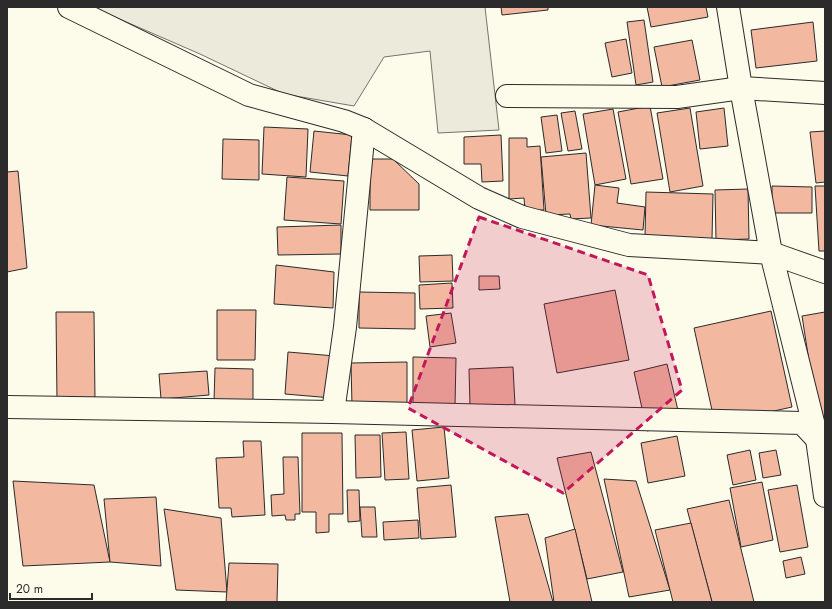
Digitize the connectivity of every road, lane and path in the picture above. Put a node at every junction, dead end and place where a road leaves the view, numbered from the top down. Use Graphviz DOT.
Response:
graph roads {
  1 [pos="69,7"];
  2 [pos="728,7"];
  3 [pos="741,88"];
  4 [pos="825,93"];
  5 [pos="507,96"];
  6 [pos="364,129"];
  7 [pos="771,253"];
  8 [pos="825,272"];
  9 [pos="7,407"];
  10 [pos="333,412"];
  11 [pos="821,440"];
  12 [pos="825,496"];
  1 -- 6 [label="street"];
  2 -- 3 [label="street"];
  3 -- 4 [label="street"];
  3 -- 5 [label="street"];
  3 -- 7 [label="street"];
  6 -- 7 [label="street"];
  6 -- 10 [label="street"];
  7 -- 8 [label="street"];
  7 -- 11 [label="street"];
  9 -- 10 [label="street"];
  10 -- 11 [label="street"];
  11 -- 12 [label="street"];
}
